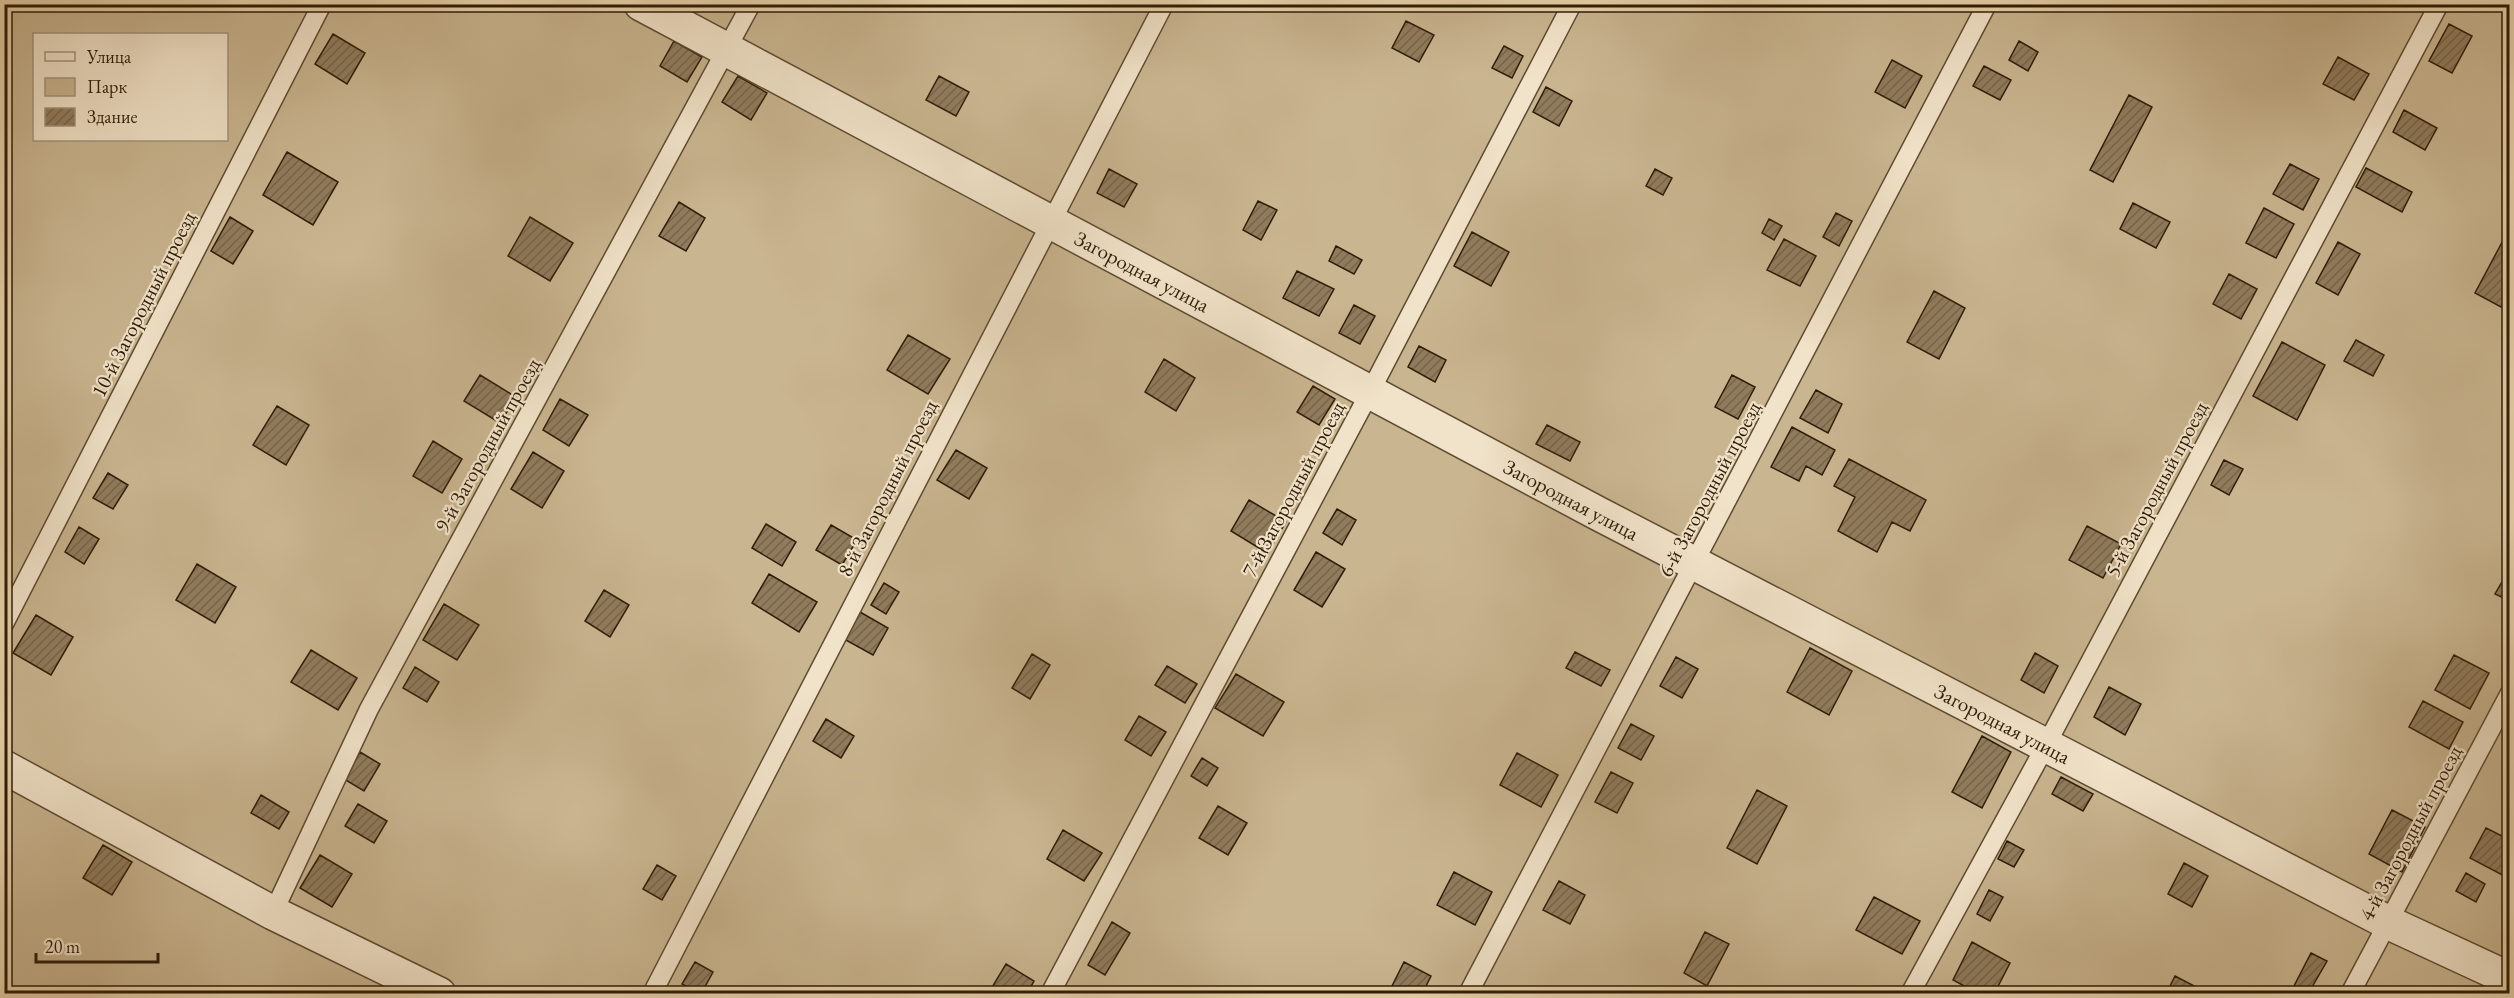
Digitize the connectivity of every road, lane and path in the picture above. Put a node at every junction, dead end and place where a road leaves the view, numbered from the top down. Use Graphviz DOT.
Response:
graph roads {
  1 [pos="322,4"];
  2 [pos="641,4"];
  3 [pos="751,4"];
  4 [pos="1164,4"];
  5 [pos="1572,4"];
  6 [pos="1987,4"];
  7 [pos="2439,4"];
  8 [pos="727,50"];
  9 [pos="1050,222"];
  10 [pos="1370,392"];
  11 [pos="1696,564"];
  12 [pos="4,624"];
  13 [pos="2510,693"];
  14 [pos="2045,747"];
  15 [pos="4,766"];
  16 [pos="273,913"];
  17 [pos="2387,922"];
  18 [pos="2510,979"];
  19 [pos="440,993"];
  20 [pos="652,993"];
  21 [pos="1050,993"];
  22 [pos="1468,993"];
  23 [pos="1910,993"];
  24 [pos="2350,993"];
  1 -- 12 [label="lane, 10-й Загородный проезд"];
  2 -- 8 [label="street, Загородная улица"];
  3 -- 8 [label="lane, 9-й Загородный проезд"];
  4 -- 9 [label="lane, 8-й Загородный проезд"];
  5 -- 10 [label="lane, 7-й Загородный проезд"];
  6 -- 11 [label="lane, 6-й Загородный проезд"];
  7 -- 14 [label="lane, 5-й Загородный проезд"];
  8 -- 9 [label="street, Загородная улица"];
  8 -- 16 [label="lane, 9-й Загородный проезд"];
  9 -- 10 [label="street, Загородная улица"];
  9 -- 20 [label="lane, 8-й Загородный проезд"];
  10 -- 11 [label="street, Загородная улица"];
  10 -- 21 [label="lane, 7-й Загородный проезд"];
  11 -- 14 [label="street, Загородная улица"];
  11 -- 22 [label="lane, 6-й Загородный проезд"];
  13 -- 17 [label="lane, 4-й Загородный проезд"];
  14 -- 17 [label="street, Загородная улица"];
  14 -- 23 [label="lane, 5-й Загородный проезд"];
  15 -- 16 [label="street"];
  16 -- 19 [label="street"];
  17 -- 18 [label="street, Загородная улица"];
  17 -- 24 [label="lane, 4-й Загородный проезд"];
}
